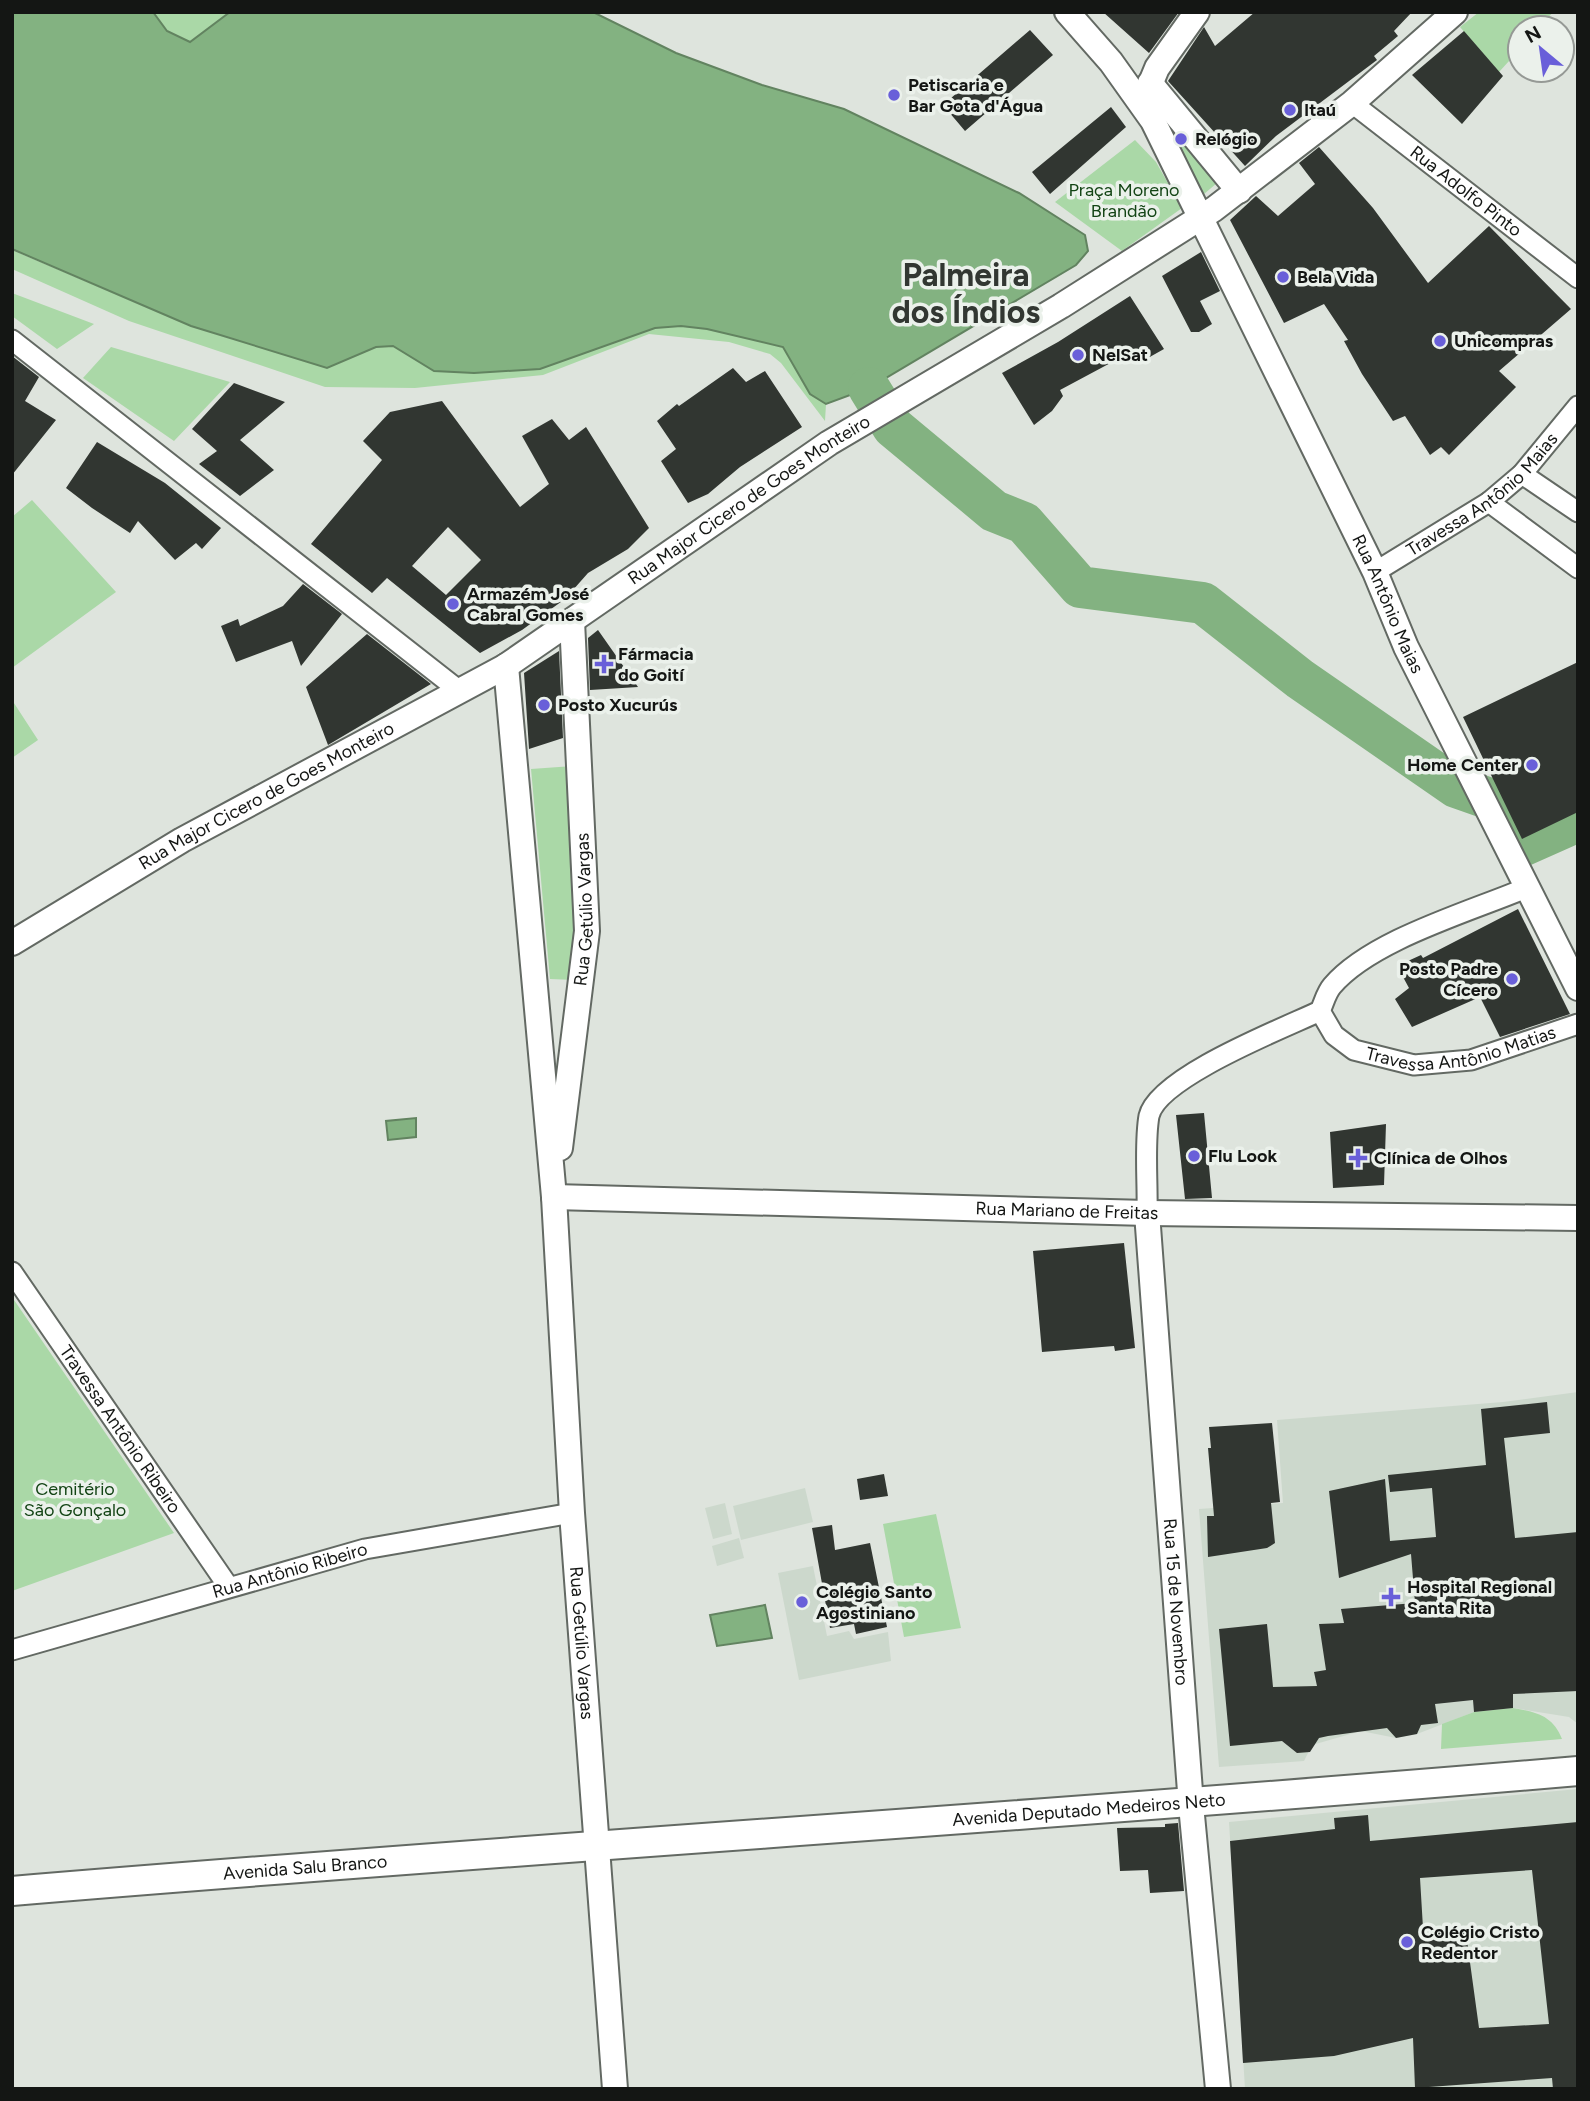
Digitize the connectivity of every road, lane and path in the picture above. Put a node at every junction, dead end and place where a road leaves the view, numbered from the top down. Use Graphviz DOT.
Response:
graph roads {
  1 [pos="1067,12"];
  2 [pos="1197,12"];
  3 [pos="1455,12"];
  4 [pos="1146,94"];
  5 [pos="1352,103"];
  6 [pos="1240,191"];
  7 [pos="1202,216"];
  8 [pos="1578,278"];
  9 [pos="12,340"];
  10 [pos="1578,406"];
  11 [pos="1522,474"];
  12 [pos="1489,502"];
  13 [pos="1578,512"];
  14 [pos="1578,568"];
  15 [pos="1375,572"];
  16 [pos="572,621"];
  17 [pos="506,666"];
  18 [pos="461,692"];
  19 [pos="1526,888"];
  20 [pos="12,943"];
  21 [pos="1578,988"];
  22 [pos="537,1003"];
  23 [pos="578,1003"];
  24 [pos="1320,1011"];
  25 [pos="1578,1024"];
  26 [pos="554,1197"];
  27 [pos="1147,1213"];
  28 [pos="1578,1218"];
  29 [pos="12,1272"];
  30 [pos="572,1513"];
  31 [pos="228,1586"];
  32 [pos="12,1650"];
  33 [pos="1578,1771"];
  34 [pos="1191,1805"];
  35 [pos="599,1847"];
  36 [pos="12,1891"];
  37 [pos="615,2089"];
  38 [pos="1218,2089"];
  1 -- 4 [label="street"];
  2 -- 4 [label="street"];
  3 -- 5 [label="street, Rua Major Cicero de Goes Monteiro"];
  4 -- 6 [label="street"];
  4 -- 7 [label="street, Rua Antônio Maias"];
  5 -- 6 [label="street, Rua Major Cicero de Goes Monteiro"];
  5 -- 8 [label="street, Rua Adolfo Pinto"];
  6 -- 7 [label="street, Rua Major Cicero de Goes Monteiro"];
  7 -- 15 [label="street, Rua Antônio Maias"];
  7 -- 16 [label="street, Rua Major Cicero de Goes Monteiro"];
  9 -- 18 [label="street"];
  10 -- 11 [label="street, Travessa Antônio Maias"];
  11 -- 12 [label="street, Travessa Antônio Maias"];
  11 -- 13 [label="street"];
  12 -- 14 [label="street"];
  12 -- 15 [label="street, Travessa Antônio Maias"];
  15 -- 19 [label="street, Rua Antônio Maias"];
  16 -- 17 [label="street, Rua Major Cicero de Goes Monteiro"];
  16 -- 23 [label="street, Rua Getúlio Vargas"];
  17 -- 18 [label="street, Rua Major Cicero de Goes Monteiro"];
  17 -- 22 [label="street, Rua Getúlio Vargas"];
  18 -- 20 [label="street, Rua Major Cicero de Goes Monteiro"];
  19 -- 21 [label="street, Rua Antônio Maias"];
  19 -- 24 [label="street"];
  22 -- 23 [label="street"];
  22 -- 26 [label="street, Rua Getúlio Vargas"];
  23 -- 26 [label="street, Rua Getúlio Vargas"];
  24 -- 25 [label="street, Travessa Antônio Matias"];
  24 -- 27 [label="street, Rua 15 de Novembro"];
  26 -- 27 [label="street, Rua Mariano de Freitas"];
  26 -- 30 [label="street, Rua Getúlio Vargas"];
  27 -- 28 [label="street, Rua Mariano de Freitas"];
  27 -- 34 [label="street, Rua 15 de Novembro"];
  29 -- 31 [label="street, Travessa Antônio Ribeiro"];
  30 -- 31 [label="street, Rua Antônio Ribeiro"];
  30 -- 35 [label="street, Rua Getúlio Vargas"];
  31 -- 32 [label="street, Rua Antônio Ribeiro"];
  33 -- 34 [label="main road, Avenida Deputado Medeiros Neto"];
  34 -- 35 [label="main road, Avenida Deputado Medeiros Neto"];
  34 -- 38 [label="street, Rua 15 de Novembro"];
  35 -- 36 [label="main road, Avenida Salu Branco"];
  35 -- 37 [label="street, Rua Getúlio Vargas"];
}
